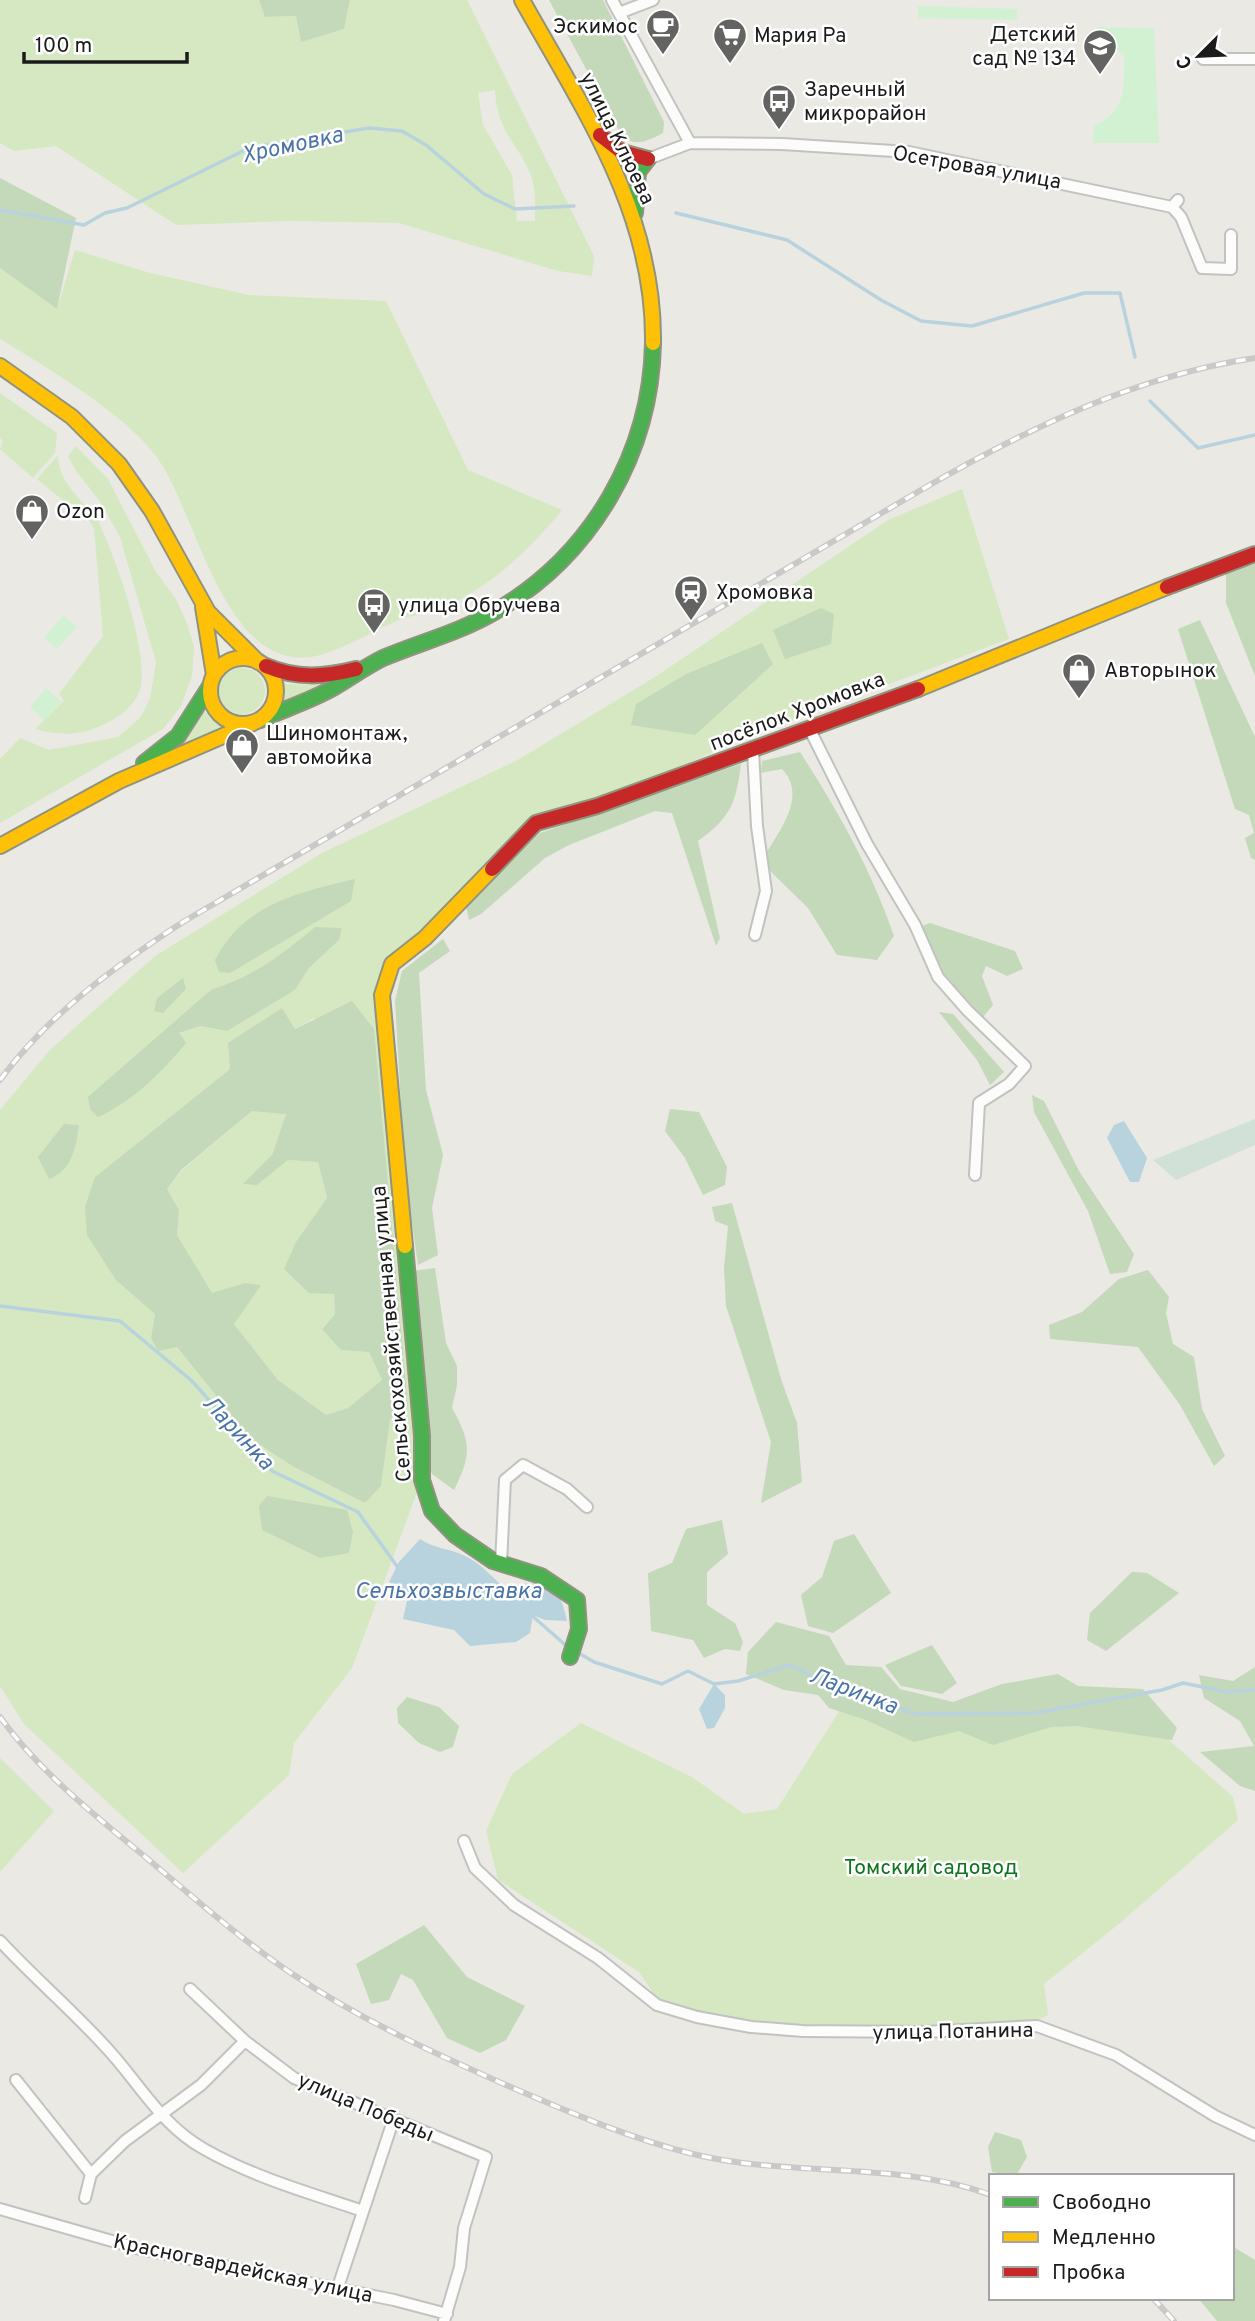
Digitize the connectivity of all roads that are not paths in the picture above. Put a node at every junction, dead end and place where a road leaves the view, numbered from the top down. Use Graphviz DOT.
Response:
graph roads {
  1 [pos="522,0"];
  2 [pos="612,0"];
  3 [pos="653,0"];
  4 [pos="619,13"];
  5 [pos="1203,59"];
  6 [pos="1255,59"];
  7 [pos="592,129"];
  8 [pos="690,143"];
  9 [pos="648,159"];
  10 [pos="635,219"];
  11 [pos="1231,235"];
  12 [pos="0,366"];
  13 [pos="1255,554"];
  14 [pos="203,605"];
  15 [pos="258,662"];
  16 [pos="368,666"];
  17 [pos="212,681"];
  18 [pos="257,721"];
  19 [pos="809,727"];
  20 [pos="753,750"];
  21 [pos="119,781"];
  22 [pos="0,846"];
  23 [pos="755,935"];
  24 [pos="393,964"];
  25 [pos="975,1175"];
  26 [pos="587,1507"];
  27 [pos="501,1564"];
  28 [pos="573,1650"];
  29 [pos="464,1841"];
  30 [pos="0,1941"];
  31 [pos="190,1989"];
  32 [pos="245,2041"];
  33 [pos="16,2080"];
  34 [pos="161,2116"];
  35 [pos="393,2121"];
  36 [pos="1255,2135"];
  37 [pos="91,2174"];
  38 [pos="85,2198"];
  39 [pos="0,2209"];
  40 [pos="363,2211"];
  41 [pos="337,2290"];
  42 [pos="446,2318"];
  1 -- 7 [label="street, улица Клюева"];
  2 -- 4 [label="street"];
  3 -- 4 [label="street"];
  4 -- 8 [label="street"];
  5 -- 6 [label="street"];
  7 -- 9 [label="street"];
  7 -- 10 [label="street, улица Клюева"];
  8 -- 9 [label="street, Осетровая улица"];
  8 -- 11 [label="street, Осетровая улица"];
  9 -- 10 [label="street"];
  10 -- 16 [label="street, улица Клюева"];
  12 -- 14 [label="street"];
  13 -- 19 [label="street, посёлок Хромовка"];
  14 -- 15 [label="street"];
  14 -- 17 [label="street"];
  15 -- 16 [label="street, улица Клюева"];
  15 -- 17 [label="street"];
  15 -- 18 [label="street"];
  16 -- 18 [label="street, улица Клюева"];
  17 -- 18 [label="street"];
  17 -- 21 [label="street, улица Клюева"];
  18 -- 21 [label="street, улица Клюева"];
  19 -- 20 [label="street, посёлок Хромовка"];
  19 -- 25 [label="street"];
  20 -- 23 [label="street"];
  20 -- 24 [label="street, посёлок Хромовка"];
  21 -- 22 [label="street, улица Клюева"];
  24 -- 27 [label="street, Сельскохозяйственная улица"];
  26 -- 27 [label="street"];
  27 -- 28 [label="street, Сельскохозяйственная улица"];
  29 -- 36 [label="street, улица Потанина"];
  30 -- 34 [label="street"];
  31 -- 32 [label="street, улица Победы"];
  32 -- 34 [label="street"];
  32 -- 35 [label="street, улица Победы"];
  33 -- 37 [label="street"];
  34 -- 37 [label="street"];
  34 -- 40 [label="street"];
  35 -- 40 [label="street"];
  35 -- 42 [label="street, улица Победы"];
  37 -- 38 [label="street"];
  39 -- 41 [label="street, Красногвардейская улица"];
  40 -- 41 [label="street"];
  41 -- 42 [label="street, Красногвардейская улица"];
}
